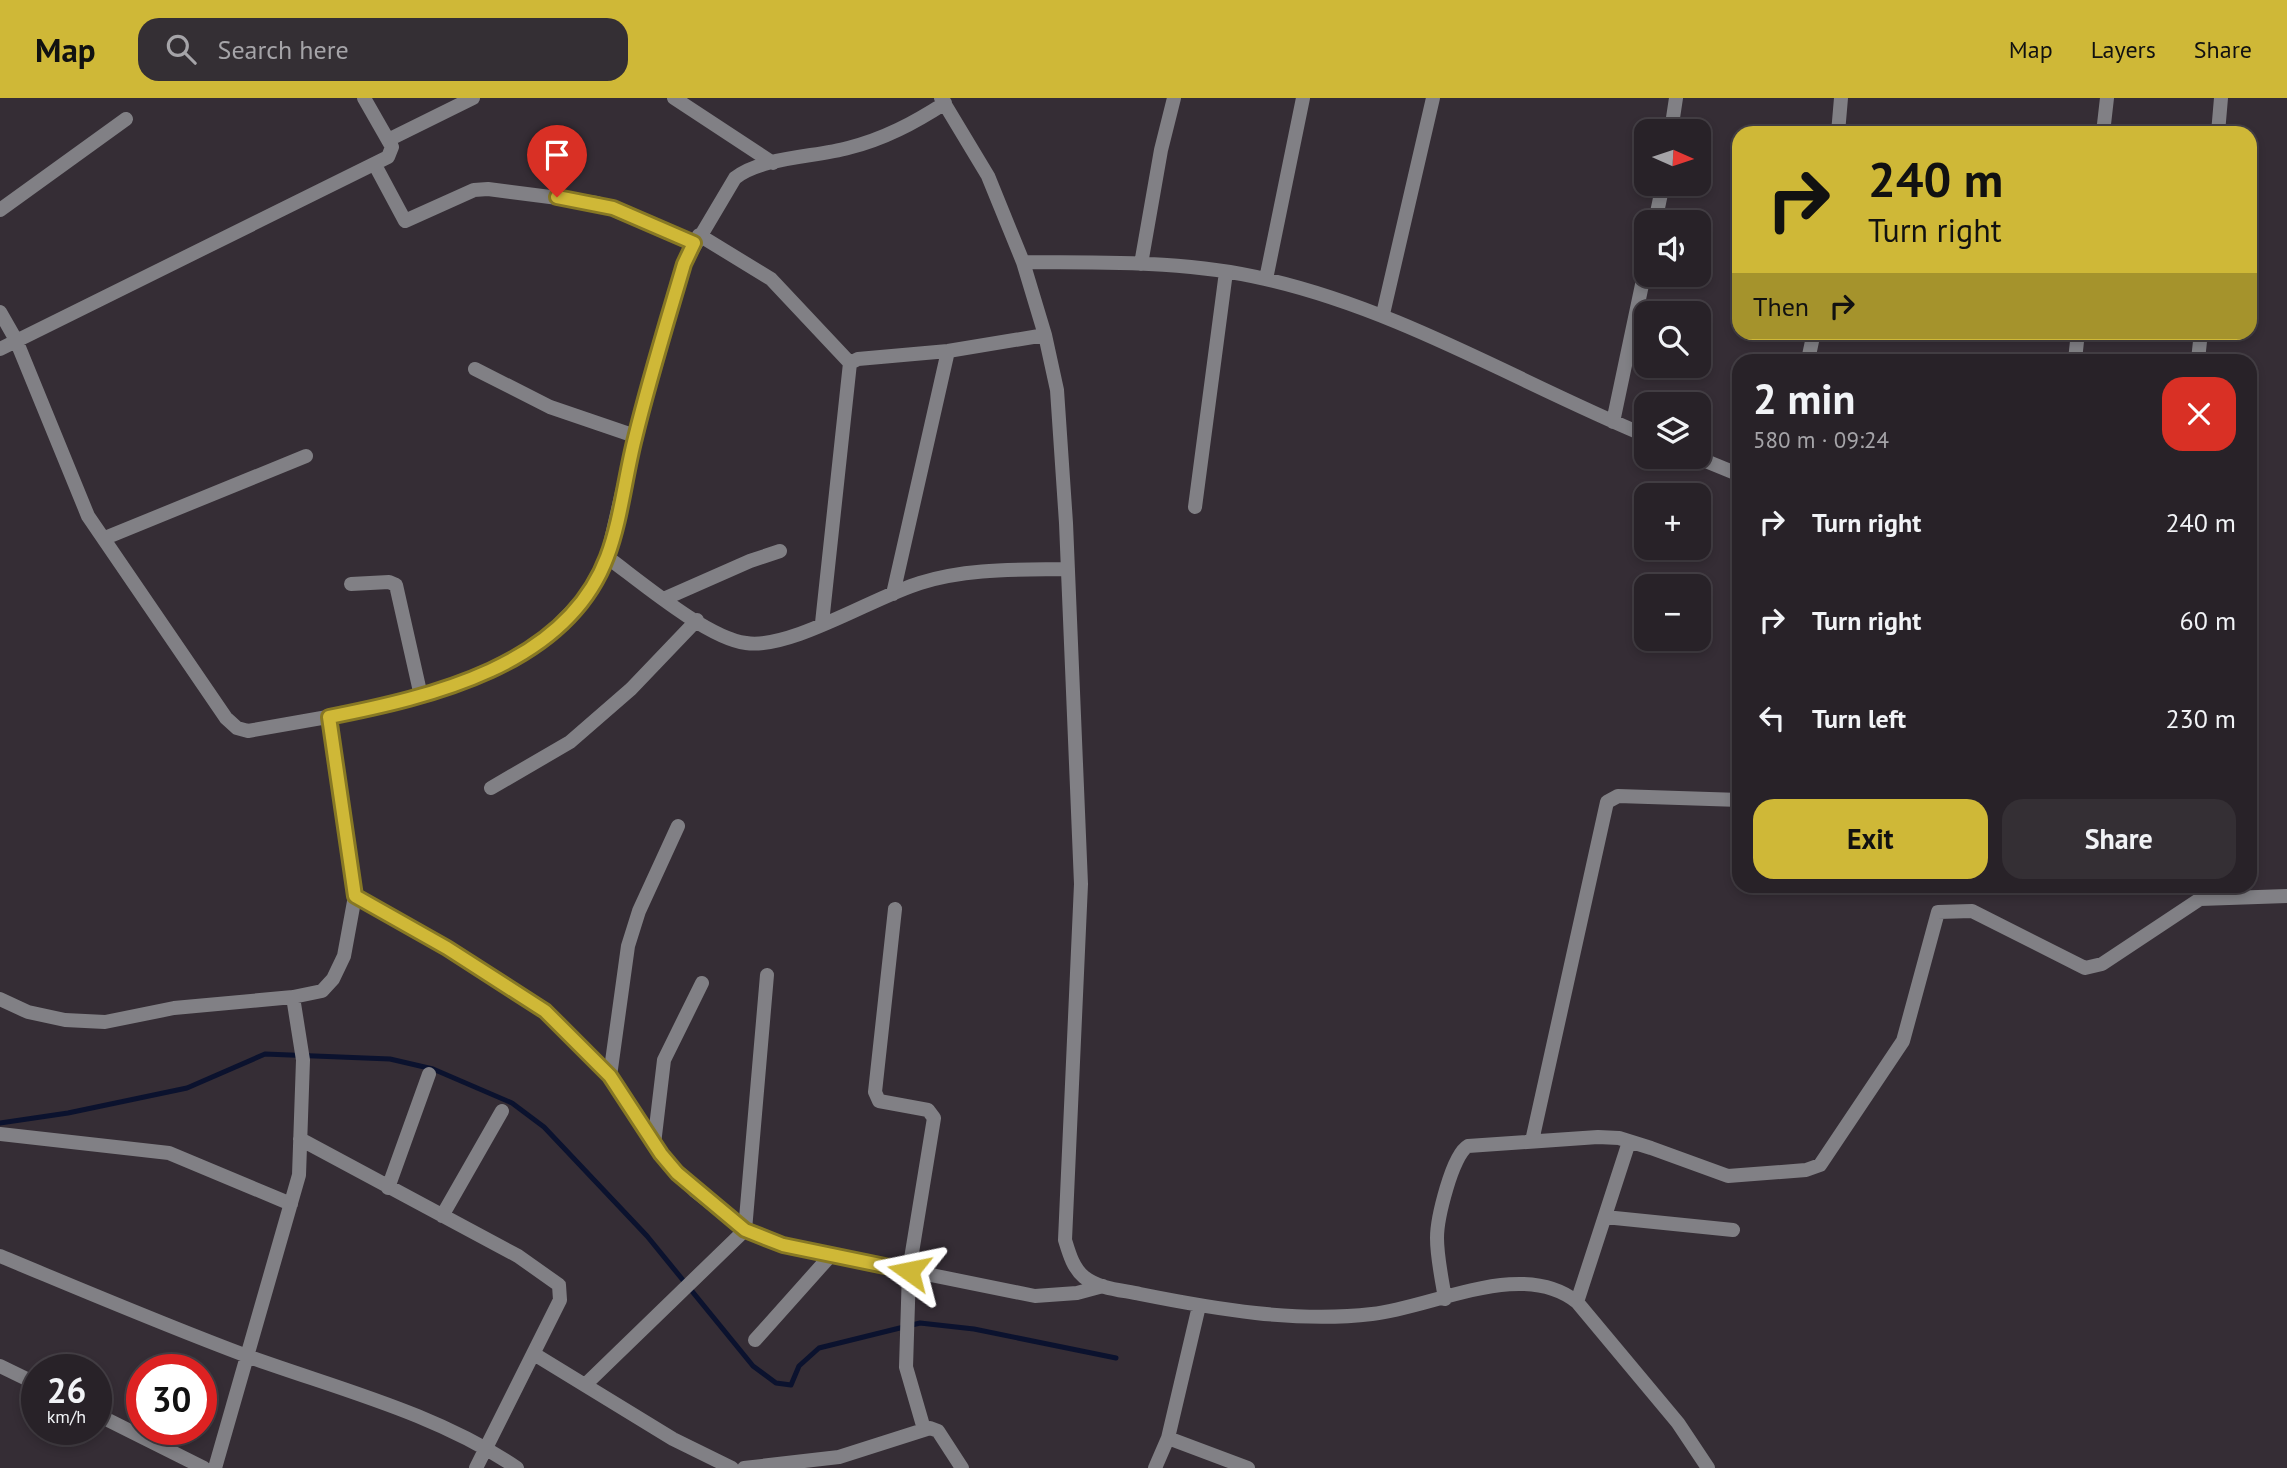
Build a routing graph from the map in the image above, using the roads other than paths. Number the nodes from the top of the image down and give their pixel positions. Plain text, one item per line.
1 (364, 98) edge
2 (473, 98) edge
3 (674, 98) edge
4 (1174, 98) edge
5 (1303, 98) edge
6 (1433, 98) edge
7 (1676, 98) edge
8 (1841, 98) edge
9 (2108, 98) edge
10 (2221, 98) edge
11 (943, 101) edge
12 (126, 119) dead end
13 (1673, 119) edge
14 (1839, 126) edge
15 (2104, 126) edge
16 (2219, 126) edge
17 (388, 140) junction
18 (773, 163) junction
19 (374, 165) junction
20 (0, 210) edge
21 (696, 239) junction
22 (1023, 262) junction
23 (1141, 264) junction
24 (1226, 272) junction
25 (1266, 279) junction
26 (1642, 287) edge
27 (0, 313) edge
28 (1383, 314) junction
29 (1045, 335) junction
30 (16, 340) junction
31 (0, 349) edge
32 (948, 351) junction
33 (850, 363) junction
34 (475, 369) dead end
35 (1613, 422) junction
36 (1634, 431) edge
37 (635, 436) junction
38 (306, 456) dead end
39 (1711, 463) edge
40 (1732, 472) edge
41 (1195, 507) dead end
42 (105, 538) junction
43 (780, 551) dead end
44 (607, 558) junction
45 (1068, 569) junction
46 (351, 584) dead end
47 (893, 594) junction
48 (666, 598) junction
49 (697, 620) junction
50 (822, 623) junction
51 (421, 696) junction
52 (329, 717) junction
53 (491, 788) dead end
54 (1732, 800) edge
55 (678, 826) dead end
56 (355, 896) junction
57 (2287, 896) edge
58 (895, 909) dead end
59 (767, 975) dead end
60 (702, 983) dead end
61 (293, 997) junction
62 (0, 999) edge
63 (429, 1074) dead end
64 (610, 1076) junction
65 (502, 1111) dead end
66 (0, 1134) edge
67 (300, 1139) junction
68 (1532, 1141) junction
69 (1629, 1142) junction
70 (654, 1144) junction
71 (388, 1188) junction
72 (291, 1205) junction
73 (442, 1216) junction
74 (1605, 1217) junction
75 (745, 1230) junction
76 (1733, 1230) dead end
77 (831, 1255) junction
78 (0, 1256) edge
79 (909, 1271) junction
80 (1102, 1286) junction
81 (1445, 1299) junction
82 (1577, 1302) junction
83 (1199, 1306) junction
84 (755, 1340) dead end
85 (534, 1354) junction
86 (246, 1356) junction
87 (0, 1366) edge
88 (21, 1376) edge
89 (585, 1385) junction
90 (112, 1422) edge
91 (925, 1429) junction
92 (1168, 1438) junction
93 (487, 1448) junction
94 (204, 1468) edge
95 (215, 1468) edge
96 (476, 1468) edge
97 (517, 1468) edge
98 (732, 1468) edge
99 (744, 1468) edge
100 (962, 1468) edge
101 (1155, 1468) edge
102 (1248, 1468) edge
103 (1708, 1468) edge

1 - 17 street
2 - 17 street
3 - 18 street
4 - 23 street
5 - 25 street
6 - 28 street
7 - 13 street
8 - 14 street
9 - 15 street
10 - 16 street
11 - 18 street
11 - 22 street
12 - 20 street
17 - 19 street
18 - 21 street
19 - 21 street
19 - 30 street
21 - 33 street
21 - 37 street
22 - 23 street
22 - 29 street
23 - 24 street
24 - 25 street
24 - 41 street
25 - 28 street
26 - 35 street
27 - 30 street
28 - 35 street
29 - 32 street
29 - 45 street
30 - 31 street
30 - 42 street
32 - 33 street
32 - 47 street
33 - 50 street
34 - 37 street
35 - 36 street
37 - 44 street
38 - 42 street
39 - 40 street
42 - 52 street
43 - 48 street
44 - 48 street
44 - 51 street
45 - 47 street
45 - 80 street
46 - 51 street
47 - 50 street
48 - 49 street
49 - 50 street
49 - 53 street
51 - 52 street
52 - 56 street
54 - 68 street
55 - 64 street
56 - 61 street
56 - 64 street
57 - 69 street
58 - 79 street
59 - 75 street
60 - 70 street
61 - 62 street
61 - 67 street
63 - 71 street
64 - 70 street
65 - 73 street
66 - 72 street
67 - 71 street
67 - 72 street
68 - 69 street
68 - 81 street
69 - 74 street
70 - 75 street
71 - 73 street
72 - 86 street
73 - 85 street
74 - 76 street
74 - 82 street
75 - 77 street
75 - 89 street
77 - 79 street
77 - 84 street
78 - 86 street
79 - 80 street
79 - 91 street
80 - 83 street
81 - 82 street
81 - 83 street
82 - 103 street
83 - 92 street
85 - 89 street
85 - 93 street
86 - 93 street
86 - 95 street
87 - 88 street
89 - 98 street
90 - 94 street
91 - 99 street
91 - 100 street
92 - 101 street
92 - 102 street
93 - 96 street
93 - 97 street

